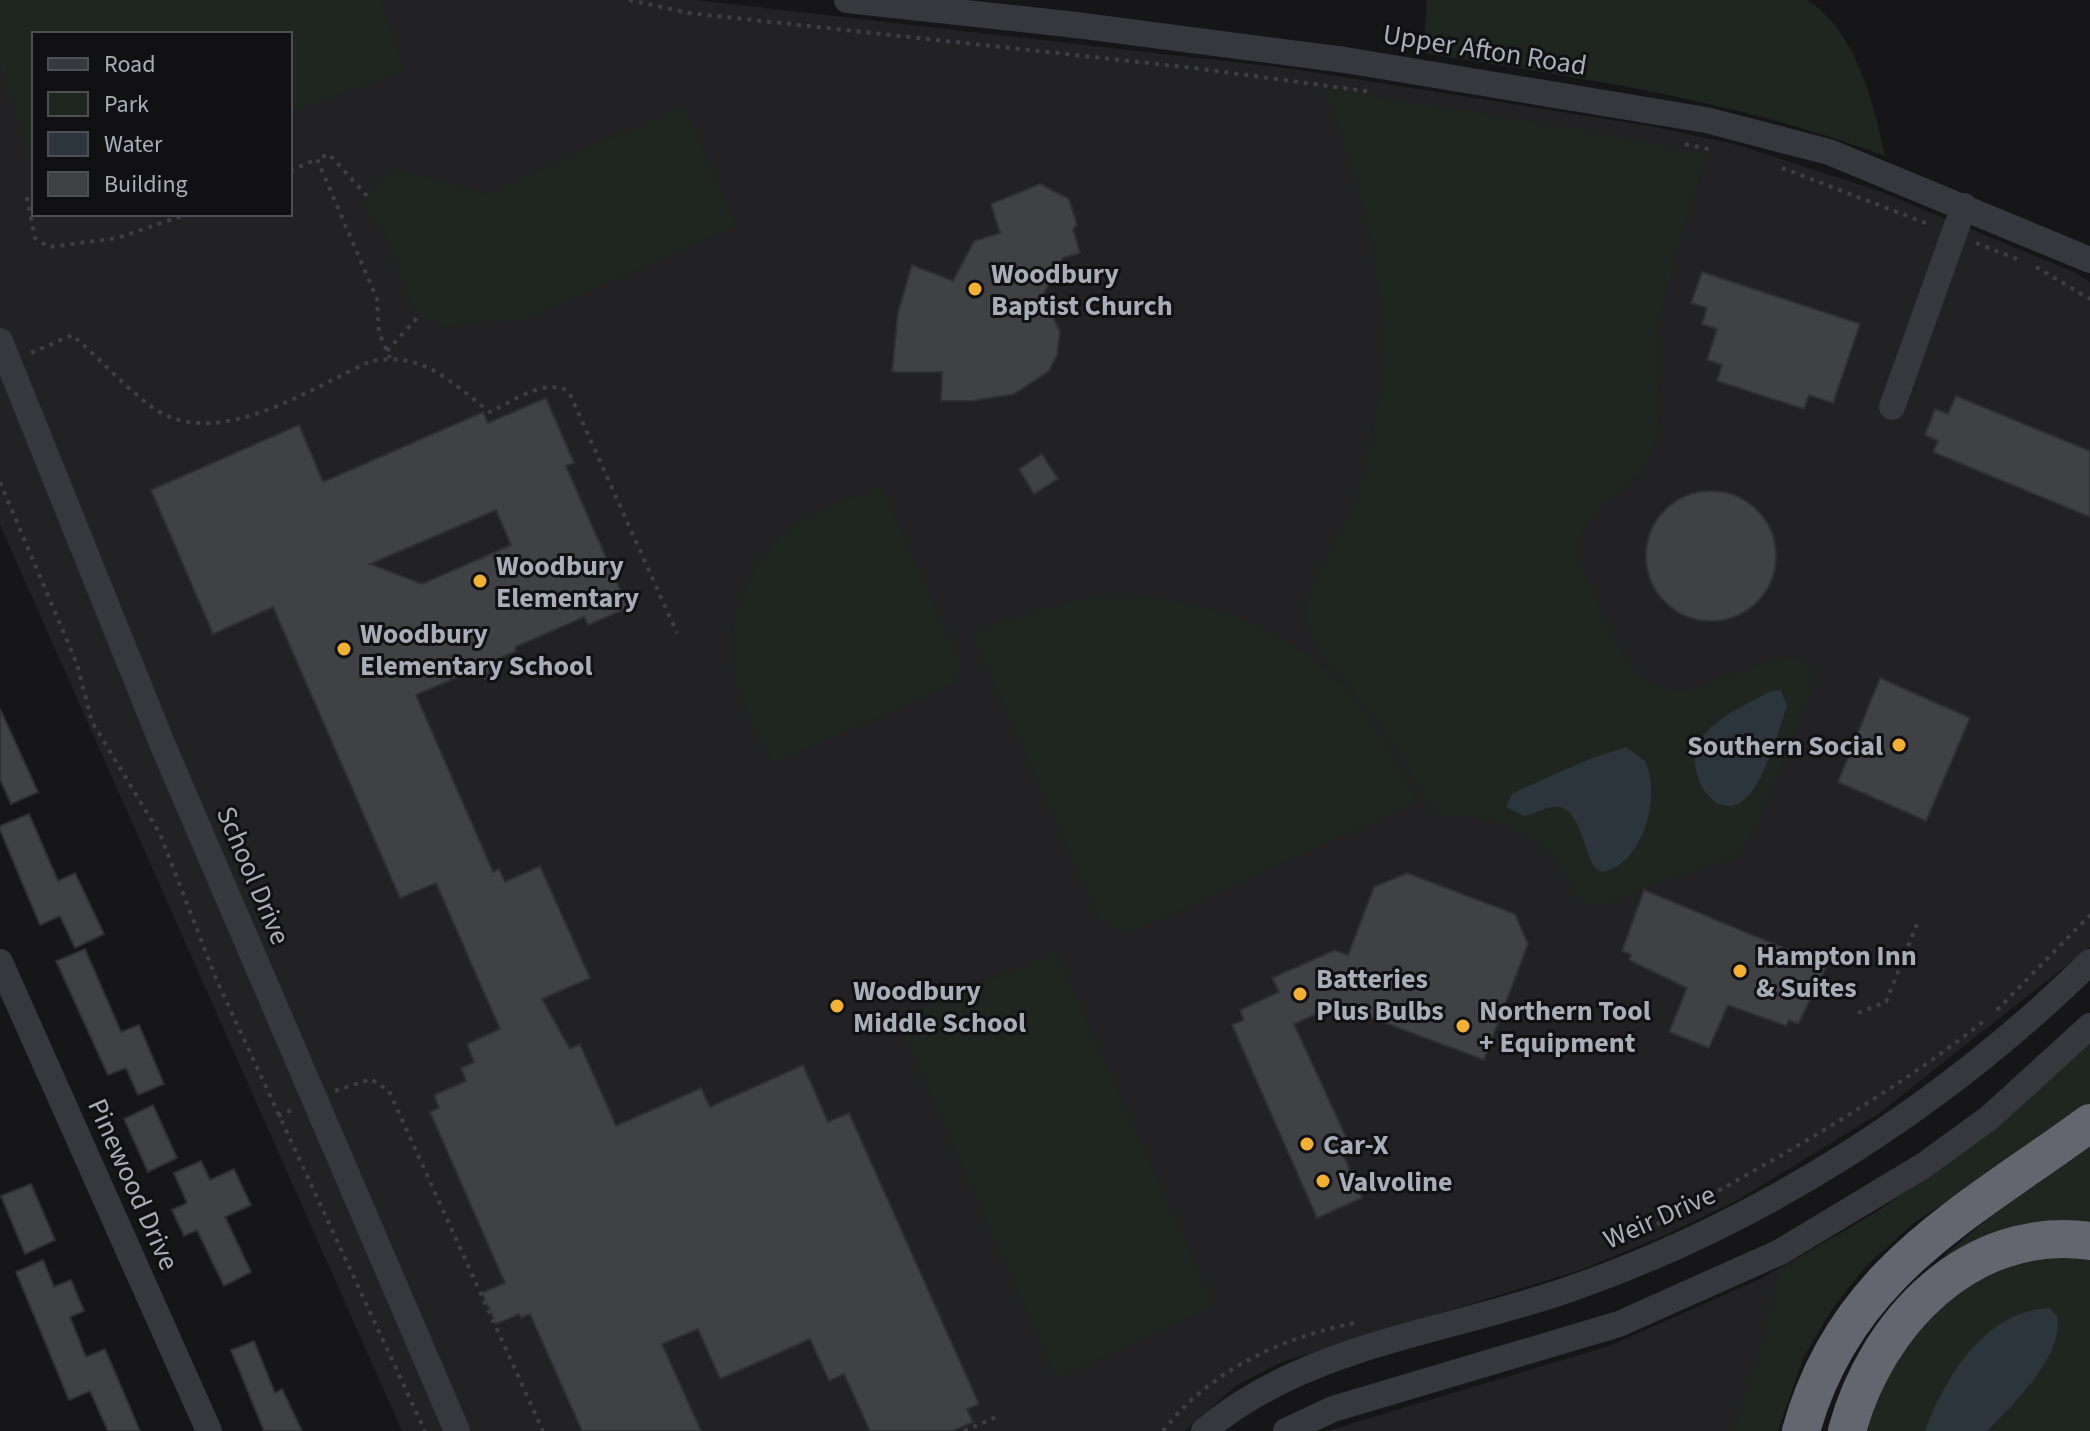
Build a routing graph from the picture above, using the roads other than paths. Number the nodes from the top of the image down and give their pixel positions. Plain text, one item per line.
1 (847, 0) edge
2 (1078, 12) edge
3 (1964, 206) junction
4 (2090, 260) edge
5 (4, 352) edge
6 (1892, 407) dead end
7 (0, 962) edge
8 (2090, 962) edge
9 (2090, 1026) edge
10 (2090, 1123) edge
11 (2090, 1241) edge
12 (209, 1431) edge
13 (457, 1431) edge
14 (1204, 1431) edge
15 (1286, 1431) edge
16 (1801, 1431) edge
17 (1847, 1431) edge

1 - 2 street, Upper Afton Road
2 - 3 street, Upper Afton Road
3 - 4 street, Upper Afton Road
3 - 6 street
5 - 13 street, School Drive
7 - 12 street, Pinewood Drive
8 - 14 street, Weir Drive
9 - 15 street
10 - 16 highway
11 - 17 highway

